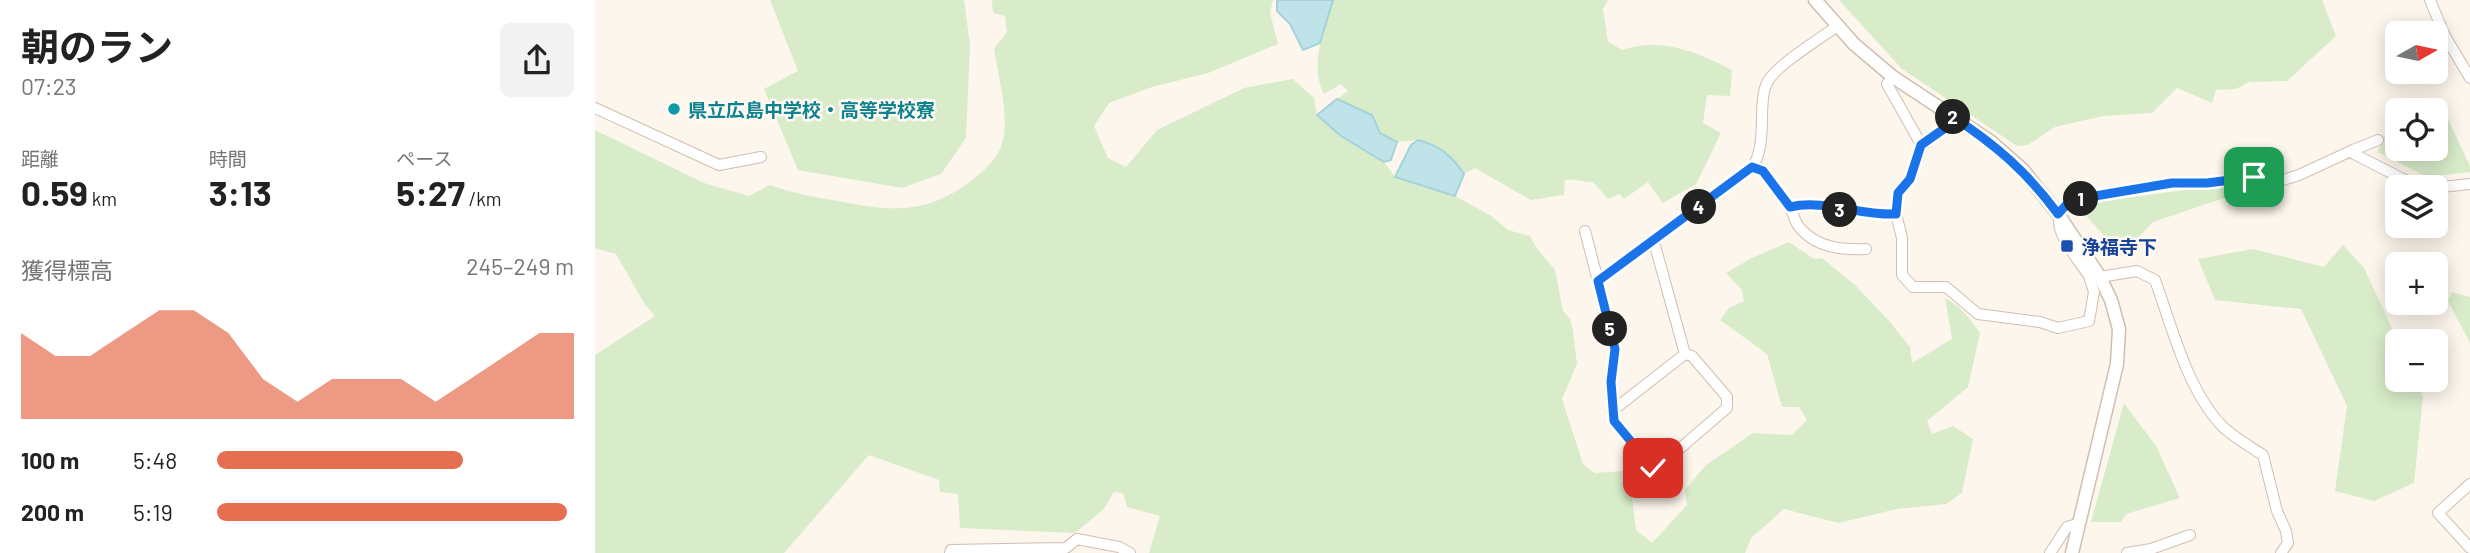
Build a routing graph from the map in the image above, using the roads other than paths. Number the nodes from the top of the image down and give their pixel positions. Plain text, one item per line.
1 (1815, 0) edge
2 (2430, 0) edge
3 (1837, 26) junction
4 (1893, 77) junction
5 (2470, 78) edge
6 (595, 108) edge
7 (1953, 117) junction
8 (2378, 140) dead end
9 (1921, 145) junction
10 (2353, 150) junction
11 (761, 157) dead end
12 (1752, 167) junction
13 (2470, 184) edge
14 (1790, 207) junction
15 (1896, 214) junction
16 (2058, 214) junction
17 (1585, 232) dead end
18 (1654, 242) junction
19 (1866, 249) dead end
20 (2095, 277) junction
21 (1598, 281) junction
22 (1685, 354) junction
23 (1612, 411) junction
24 (2470, 484) edge
25 (2077, 524) junction
26 (2190, 535) dead end
27 (2470, 548) edge
28 (950, 553) edge
29 (1131, 553) edge
30 (2050, 553) edge
31 (2072, 553) edge
32 (2127, 553) edge
33 (2281, 553) edge

1 - 3 street
2 - 5 street
3 - 4 street
3 - 12 street
4 - 7 street
4 - 9 street
6 - 11 street
7 - 9 street
7 - 16 street
8 - 10 street
9 - 15 street
10 - 13 street
10 - 16 street
12 - 14 street
12 - 18 street
14 - 15 street
14 - 19 street
15 - 20 street
16 - 20 street
17 - 21 street
18 - 21 street
18 - 22 street
20 - 25 street
20 - 33 street
21 - 23 street
22 - 23 street
22 - 23 street
24 - 27 street
25 - 30 street
25 - 31 street
26 - 32 street
28 - 29 street

